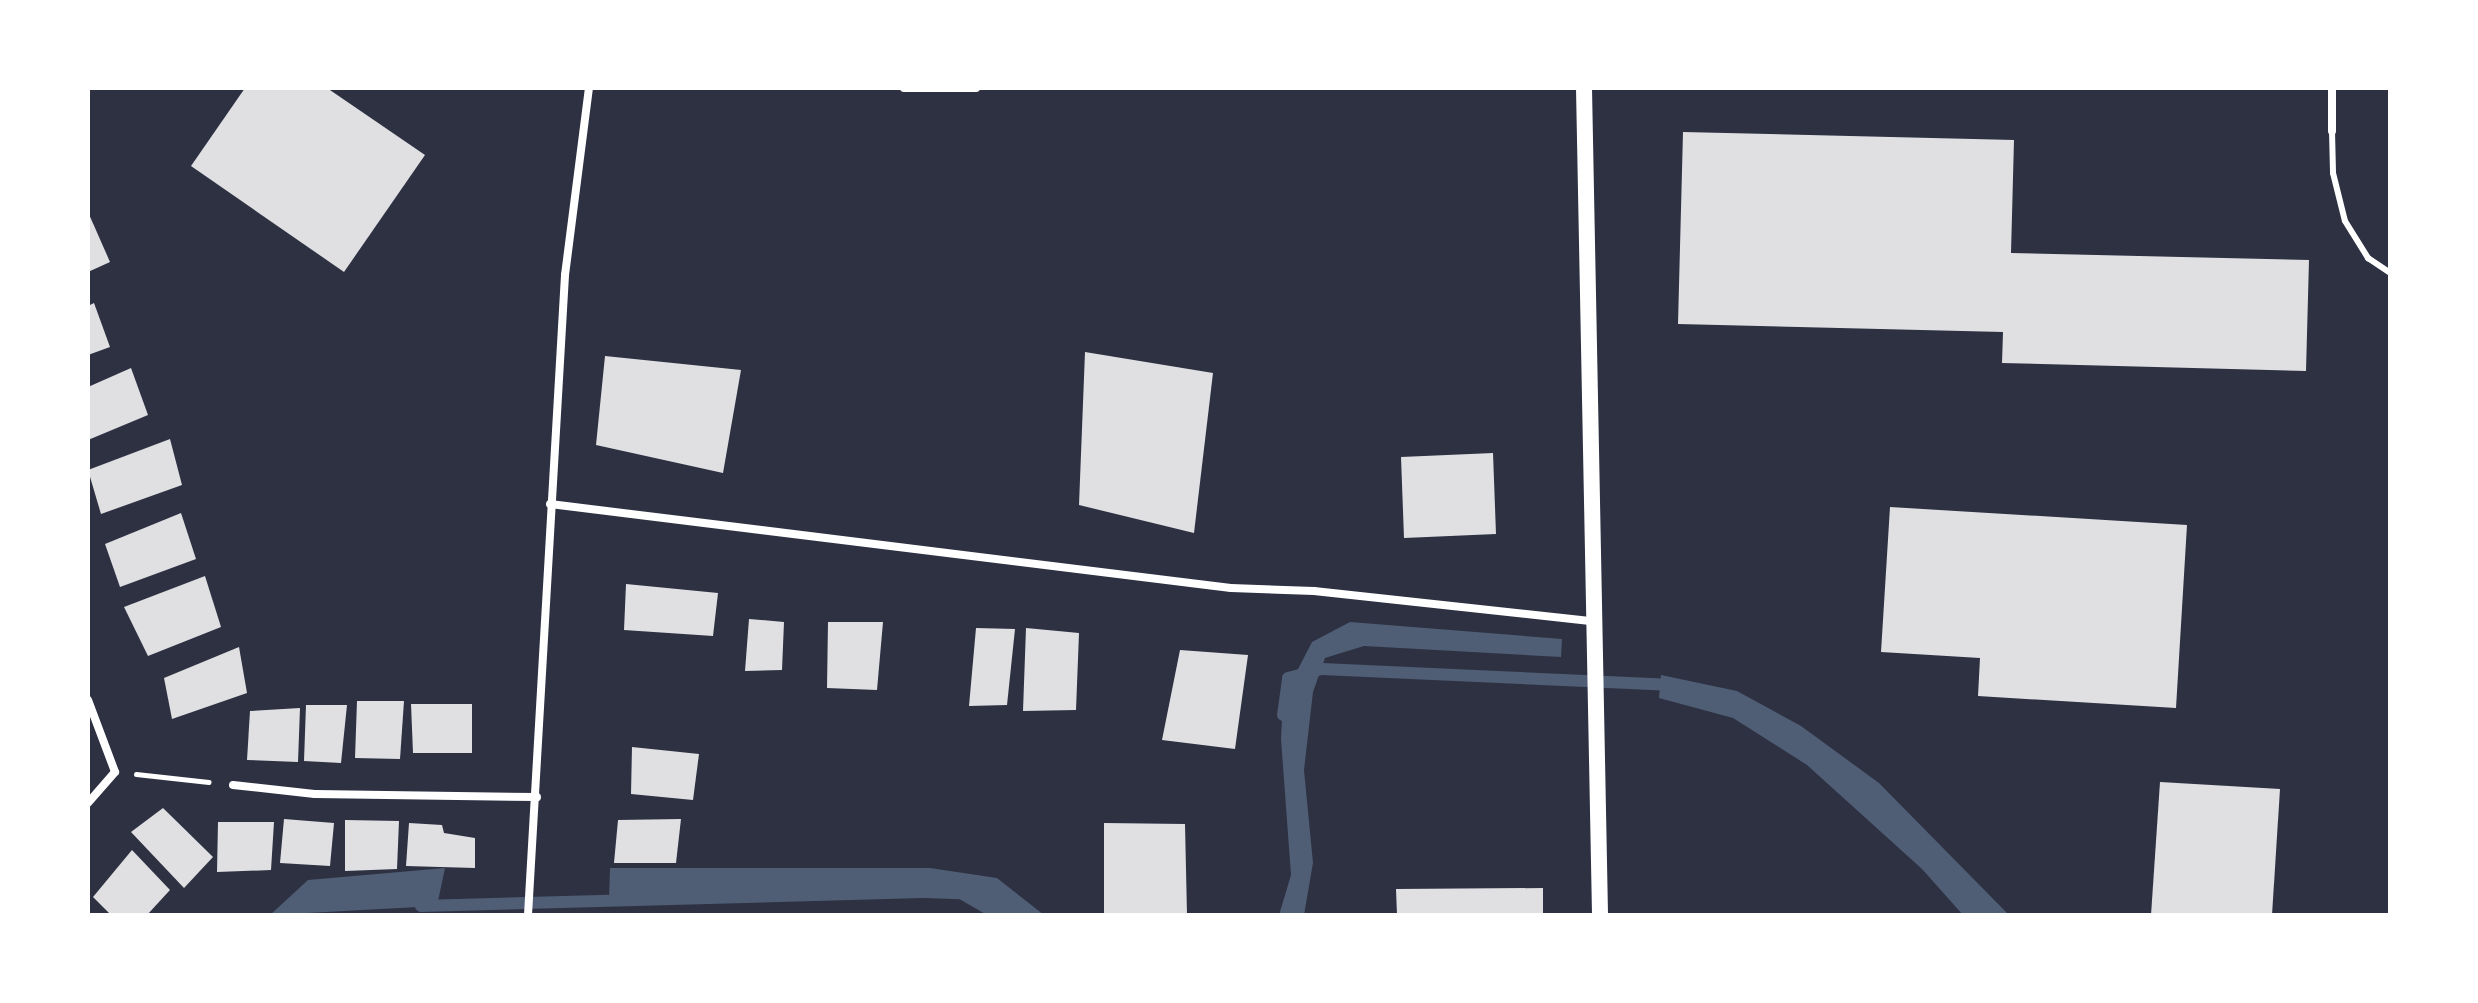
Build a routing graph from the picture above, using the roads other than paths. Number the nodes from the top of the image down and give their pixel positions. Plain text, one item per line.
1 (589, 88) edge
2 (904, 88) edge
3 (976, 88) edge
4 (1584, 88) edge
5 (2332, 88) edge
6 (2332, 131) joint
7 (2390, 273) edge
8 (550, 504) junction
9 (1592, 621) junction
10 (88, 700) edge
11 (233, 785) road end
12 (537, 797) junction
13 (88, 803) edge
14 (528, 915) edge
15 (1600, 915) edge

1 - 8 street
2 - 3 street
4 - 9 main road
5 - 6 street
6 - 7 lane
8 - 9 street
8 - 12 street
9 - 15 main road
10 - 13 street
11 - 12 street
12 - 14 street

